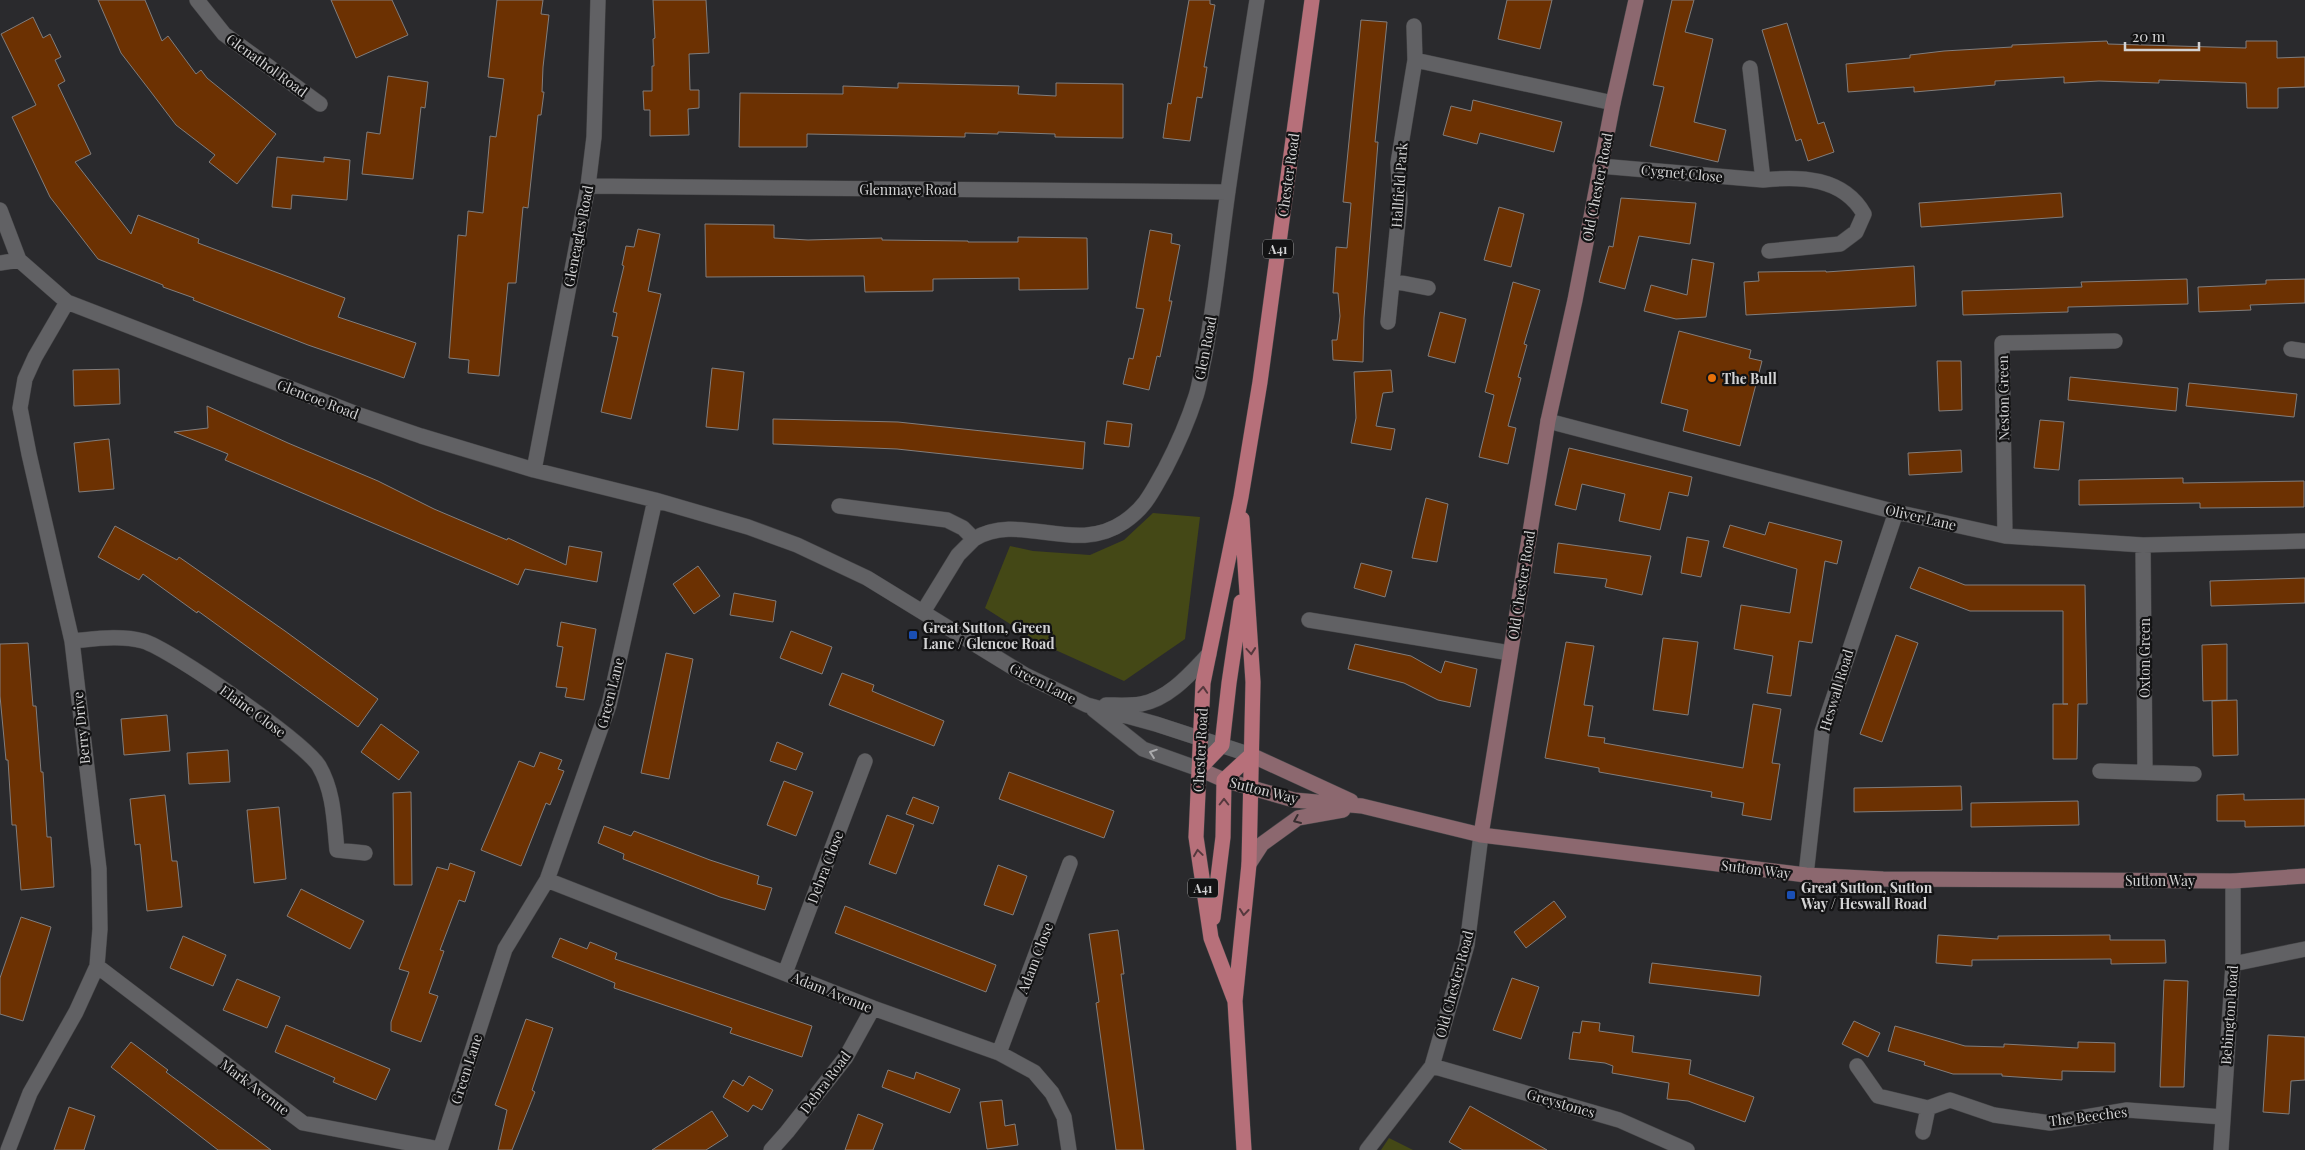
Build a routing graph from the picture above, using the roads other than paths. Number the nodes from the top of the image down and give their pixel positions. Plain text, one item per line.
1 (197, 0) edge
2 (598, 0) edge
3 (1257, 0) edge
4 (1312, 0) edge
5 (1636, 0) edge
6 (1414, 26) dead end
7 (1415, 60) junction
8 (1750, 68) dead end
9 (1613, 103) junction
10 (320, 104) dead end
11 (1600, 166) junction
12 (1763, 180) junction
13 (588, 186) junction
14 (1228, 192) junction
15 (0, 210) edge
16 (1769, 251) dead end
17 (19, 260) junction
18 (0, 263) edge
19 (1392, 281) junction
20 (1428, 288) dead end
21 (67, 302) junction
22 (1388, 322) dead end
23 (2115, 341) dead end
24 (1548, 421) junction
25 (534, 470) junction
26 (1241, 498) junction
27 (655, 500) junction
28 (839, 506) dead end
29 (1896, 512) junction
30 (2005, 536) junction
31 (974, 538) junction
32 (2305, 541) edge
33 (2143, 545) junction
34 (1245, 571) junction
35 (923, 612) junction
36 (1309, 620) dead end
37 (72, 641) junction
38 (1510, 652) junction
39 (1209, 654) junction
40 (1086, 705) junction
41 (1200, 738) junction
42 (1222, 745) junction
43 (1251, 755) junction
44 (865, 761) dead end
45 (1198, 769) junction
46 (2100, 771) dead end
47 (2145, 771) junction
48 (2194, 774) dead end
49 (1224, 780) junction
50 (1251, 788) junction
51 (1362, 806) junction
52 (1481, 835) junction
53 (366, 853) dead end
54 (1070, 863) dead end
55 (1249, 864) junction
56 (1806, 875) junction
57 (2305, 876) edge
58 (547, 880) junction
59 (2232, 880) junction
60 (1211, 938) junction
61 (2305, 949) edge
62 (2233, 964) junction
63 (97, 966) junction
64 (785, 973) junction
65 (1235, 1001) junction
66 (873, 1008) junction
67 (999, 1053) junction
68 (1432, 1066) junction
69 (1857, 1066) dead end
70 (1928, 1108) junction
71 (2223, 1117) junction
72 (1923, 1132) dead end
73 (8, 1150) edge
74 (440, 1150) edge
75 (771, 1150) edge
76 (1069, 1150) edge
77 (1244, 1150) edge
78 (1367, 1150) edge
79 (1687, 1150) edge
80 (2222, 1150) edge

1 - 10 street, Glenathol Road
2 - 13 street, Gleneagles Road
3 - 14 street, Glen Road
4 - 26 main road, Chester Road / A41
5 - 9 main road, Old Chester Road
6 - 7 street, Hallfield Park
7 - 9 street
7 - 19 street, Hallfield Park
8 - 12 street
9 - 11 main road, Old Chester Road
11 - 12 street, Cygnet Close
11 - 24 main road, Old Chester Road
12 - 16 street, Cygnet Close
13 - 14 street, Glenmaye Road
13 - 25 street, Gleneagles Road
14 - 31 street, Glen Road
15 - 17 street
17 - 18 street
17 - 21 street, Glencoe Road
19 - 20 street
19 - 22 street, Hallfield Park
21 - 25 street, Glencoe Road
21 - 37 street, Berry Drive
23 - 30 street, Neston Green
24 - 29 street, Oliver Lane
24 - 38 main road, Old Chester Road
25 - 27 street, Glencoe Road
26 - 34 main road, Chester Road / A41
26 - 39 main road, Chester Road / A41
27 - 35 street, Green Lane
27 - 58 street, Green Lane
28 - 31 street
29 - 30 street, Oliver Lane
29 - 56 street, Heswall Road
30 - 33 street, Oliver Lane
31 - 35 street
32 - 33 street, Oliver Lane
33 - 47 street, Oxton Green
34 - 42 main road, A41
34 -> 43 main road, Chester Road / A41
35 - 40 street, Green Lane
36 - 38 street
37 - 53 street, Elaine Close
37 - 63 street, Berry Drive
38 - 52 main road, Old Chester Road
39 - 40 street, Green Lane
41 -> 39 main road, Chester Road / A41
40 - 41 street, Green Lane
45 -> 40 street, Green Lane
41 - 42 street, Green Lane
41 - 45 main road, Chester Road / A41
42 - 43 street, Green Lane
42 - 45 main road
43 - 49 main road
43 - 50 main road, Chester Road / A41
43 - 51 main road, Sutton Way
44 - 64 street, Debra Close
45 - 49 main road, Sutton Way
60 -> 45 main road, Chester Road / A41
46 - 47 street
47 - 48 street
49 - 50 main road, Sutton Way
60 -> 49 main road, A41
50 - 51 main road, Sutton Way
50 - 55 main road, Chester Road / A41
51 - 52 main road, Sutton Way
51 -> 55 main road, Sutton Way
52 - 56 main road, Sutton Way
52 - 68 street, Old Chester Road
54 - 67 street, Adam Close
55 -> 65 main road, Chester Road / A41
56 - 59 main road, Sutton Way
57 - 59 main road, Sutton Way
58 - 64 street, Adam Avenue
58 - 74 street, Green Lane
59 - 62 street, Bebington Road
60 - 65 main road, Chester Road / A41
61 - 62 street
62 - 71 street, Bebington Road
63 - 73 street, Berry Drive
63 - 74 street, Mark Avenue
64 - 66 street, Adam Avenue
65 - 77 main road, Chester Road / A41
66 - 67 street, Adam Avenue
66 - 75 street, Debra Road
67 - 76 street, Adam Avenue
68 - 78 street, Old Chester Road
68 - 79 street, Greystones
69 - 70 street
70 - 71 street, The Beeches
70 - 72 street
71 - 80 street, Bebington Road

